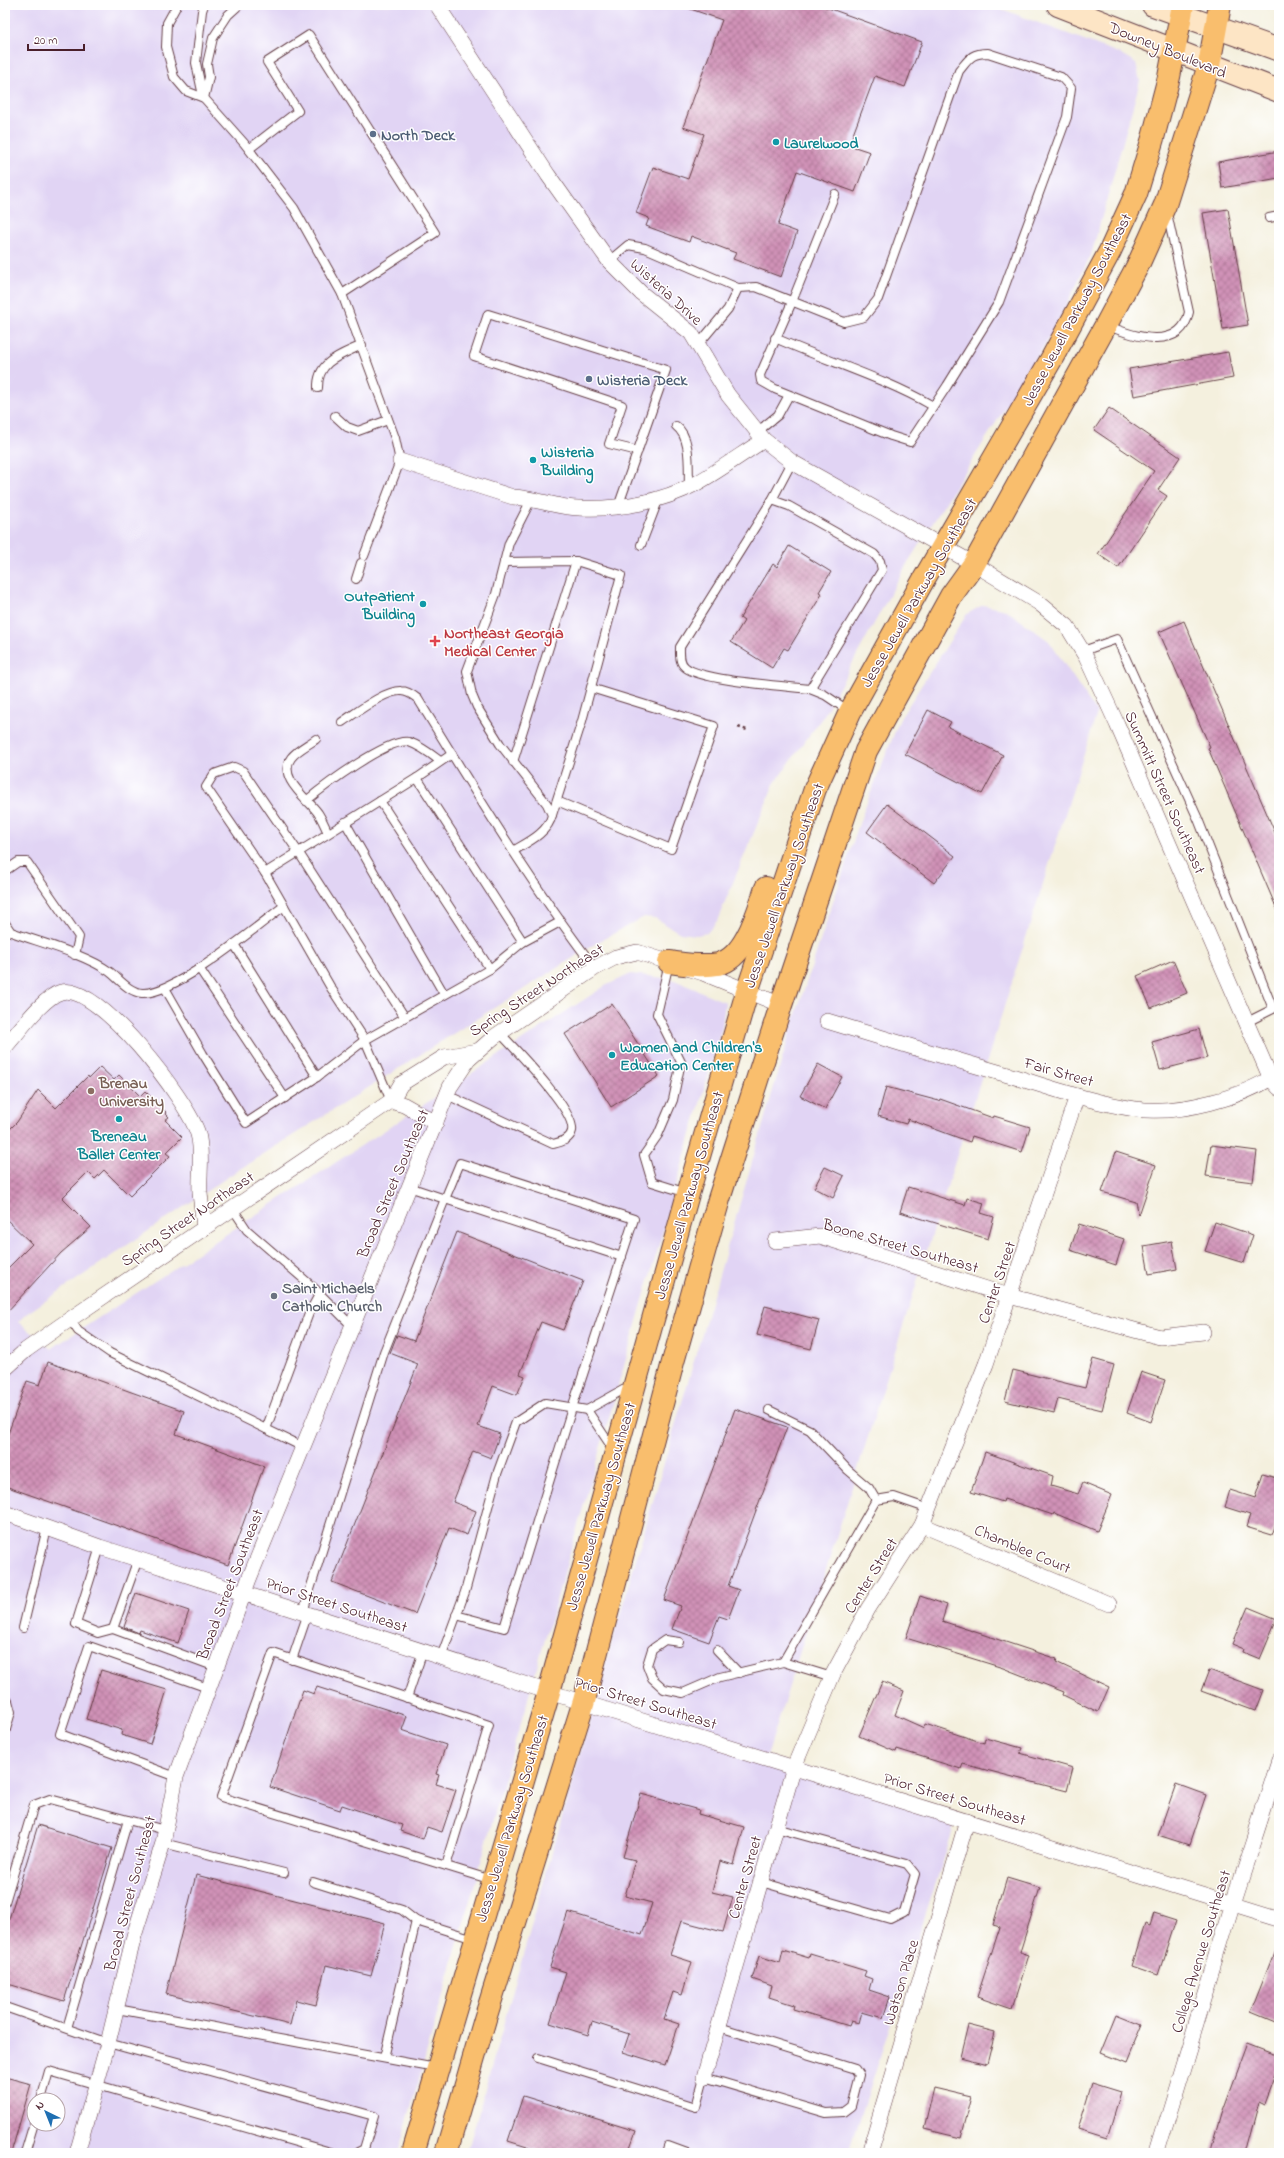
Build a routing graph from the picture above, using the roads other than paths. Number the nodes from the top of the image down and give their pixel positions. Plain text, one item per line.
1 (177, 5) edge
2 (204, 5) edge
3 (238, 5) edge
4 (437, 5) edge
5 (1058, 5) edge
6 (1153, 5) edge
7 (1220, 5) edge
8 (1182, 10) edge
9 (1217, 28) junction
10 (1279, 50) edge
11 (1174, 51) junction
12 (1209, 65) junction
13 (1279, 91) edge
14 (204, 98) junction
15 (249, 149) junction
16 (835, 194) dead end
17 (1165, 204) junction
18 (1279, 216) edge
19 (1269, 218) dead end
20 (609, 261) junction
21 (738, 288) junction
22 (342, 294) junction
23 (792, 302) junction
24 (1106, 325) junction
25 (775, 338) junction
26 (362, 345) junction
27 (697, 346) junction
28 (318, 388) dead end
29 (789, 395) junction
30 (933, 406) junction
31 (335, 416) dead end
32 (388, 420) junction
33 (676, 426) dead end
34 (760, 436) junction
35 (638, 451) junction
36 (400, 461) junction
37 (792, 462) junction
38 (689, 486) junction
39 (532, 498) junction
40 (659, 498) junction
41 (772, 500) junction
42 (618, 507) junction
43 (641, 545) dead end
44 (944, 547) junction
45 (576, 561) junction
46 (504, 562) junction
47 (974, 564) junction
48 (356, 579) dead end
49 (1083, 651) junction
50 (591, 688) junction
51 (810, 689) junction
52 (850, 712) junction
53 (342, 722) dead end
54 (316, 739) dead end
55 (452, 754) junction
56 (440, 761) junction
57 (513, 762) junction
58 (417, 778) junction
59 (815, 789) junction
60 (306, 800) junction
61 (380, 800) junction
62 (557, 801) junction
63 (552, 815) junction
64 (345, 822) junction
65 (328, 833) junction
66 (513, 851) junction
67 (299, 853) junction
68 (5, 871) edge
69 (265, 873) junction
70 (284, 906) junction
71 (560, 922) junction
72 (5, 923) edge
73 (523, 942) junction
74 (234, 944) junction
75 (76, 955) junction
76 (669, 962) junction
77 (200, 968) junction
78 (595, 968) junction
79 (490, 969) junction
80 (165, 988) junction
81 (747, 992) junction
82 (444, 994) junction
83 (781, 1005) junction
84 (404, 1016) junction
85 (827, 1021) dead end
86 (1247, 1022) junction
87 (500, 1033) junction
88 (365, 1040) junction
89 (5, 1047) edge
90 (477, 1051) junction
91 (317, 1077) junction
92 (1276, 1080) edge
93 (447, 1095) junction
94 (1078, 1096) junction
95 (285, 1098) junction
96 (391, 1101) junction
97 (436, 1123) junction
98 (410, 1187) junction
99 (688, 1194) junction
100 (445, 1199) junction
101 (233, 1209) junction
102 (204, 1228) junction
103 (775, 1241) dead end
104 (622, 1257) junction
105 (320, 1293) junction
106 (1009, 1296) junction
107 (70, 1319) junction
108 (352, 1326) junction
109 (1203, 1332) dead end
110 (5, 1369) edge
111 (634, 1384) junction
112 (572, 1408) junction
113 (587, 1410) junction
114 (769, 1410) dead end
115 (266, 1429) junction
116 (303, 1447) junction
117 (615, 1452) junction
118 (876, 1500) junction
119 (929, 1509) junction
120 (5, 1513) edge
121 (922, 1525) junction
122 (48, 1528) junction
123 (100, 1547) junction
124 (138, 1560) junction
125 (244, 1593) junction
126 (1109, 1604) dead end
127 (305, 1613) junction
128 (456, 1615) junction
129 (23, 1628) dead end
130 (113, 1629) junction
131 (679, 1642) dead end
132 (717, 1650) dead end
133 (423, 1651) junction
134 (441, 1657) junction
135 (292, 1660) junction
136 (783, 1662) junction
137 (216, 1667) junction
138 (740, 1673) junction
139 (832, 1676) junction
140 (208, 1688) junction
141 (549, 1692) junction
142 (407, 1698) junction
143 (5, 1700) edge
144 (584, 1701) junction
145 (5, 1732) edge
146 (1279, 1761) edge
147 (794, 1767) junction
148 (176, 1777) junction
149 (128, 1820) junction
150 (967, 1821) junction
151 (776, 1828) junction
152 (164, 1837) junction
153 (446, 1866) junction
154 (284, 1873) dead end
155 (493, 1880) junction
156 (313, 1882) dead end
157 (761, 1882) junction
158 (5, 1902) edge
159 (1233, 1903) junction
160 (1279, 1918) edge
161 (416, 1921) junction
162 (475, 1940) junction
163 (5, 2007) edge
164 (117, 2009) junction
165 (719, 2026) junction
166 (67, 2028) junction
167 (108, 2043) junction
168 (384, 2058) junction
169 (538, 2058) dead end
170 (438, 2068) junction
171 (704, 2077) junction
172 (97, 2084) junction
173 (43, 2092) edge
174 (31, 2132) edge
175 (25, 2153) edge
176 (77, 2153) edge
177 (334, 2153) edge
178 (356, 2153) edge
179 (413, 2153) edge
180 (446, 2153) edge
181 (666, 2153) edge
182 (687, 2153) edge
183 (868, 2153) edge
184 (1157, 2153) edge

1 - 14 lane
2 - 14 lane
3 - 14 lane
4 - 20 street, Wisteria Drive
5 - 11 main road, Downey Boulevard
6 - 8 main road
7 - 9 main road, Jesse Jewell Parkway Southeast
8 - 9 main road
8 - 11 main road, Jesse Jewell Parkway Southeast
9 - 10 main road
9 - 12 main road, Jesse Jewell Parkway Southeast
11 - 12 main road, Downey Boulevard
11 - 44 main road, Jesse Jewell Parkway Southeast
12 - 13 main road, Downey Boulevard
12 - 17 main road, Jesse Jewell Parkway Southeast
14 - 15 lane
15 - 22 lane
15 - 22 lane
16 - 23 lane
17 - 24 main road, Jesse Jewell Parkway Southeast
17 - 24 lane
18 - 19 lane
20 - 21 lane
20 - 27 street, Wisteria Drive
21 - 23 lane
21 - 27 lane
22 - 26 lane
23 - 25 lane
23 - 30 lane
24 - 47 main road, Jesse Jewell Parkway Southeast
25 - 29 lane
25 - 30 lane
26 - 28 lane
26 - 32 lane
27 - 34 street, Wisteria Drive
29 - 30 lane
29 - 34 lane
31 - 32 lane
32 - 36 lane
33 - 38 lane
34 - 37 street, Wisteria Drive
34 - 38 street
35 - 35 lane
35 - 42 lane
36 - 39 street
36 - 48 lane
37 - 41 lane
37 - 44 street, Wisteria Drive
38 - 40 street
39 - 42 street
39 - 46 lane
40 - 42 street
40 - 43 lane
41 - 51 lane
41 - 51 lane
44 - 47 street, Wisteria Drive
44 - 52 main road, Jesse Jewell Parkway Southeast
45 - 46 lane
45 - 50 lane
45 - 57 lane
46 - 57 lane
47 - 49 street, Summitt Street Southeast
47 - 83 main road, Jesse Jewell Parkway Southeast
49 - 86 street, Summitt Street Southeast
49 - 86 lane
50 - 62 lane
50 - 62 lane
51 - 52 lane
52 - 59 main road, Jesse Jewell Parkway Southeast
53 - 55 lane
54 - 60 lane
55 - 56 lane
55 - 66 lane
56 - 58 lane
56 - 60 lane
57 - 63 lane
58 - 61 lane
58 - 73 lane
59 - 76 main road
59 - 81 main road, Jesse Jewell Parkway Southeast
60 - 65 lane
61 - 64 lane
61 - 79 lane
62 - 63 lane
63 - 66 lane
64 - 65 lane
64 - 82 lane
65 - 67 lane
66 - 71 lane
67 - 69 lane
67 - 69 lane
67 - 84 lane
68 - 75 lane
69 - 70 lane
70 - 74 lane
70 - 88 lane
71 - 73 lane
71 - 78 lane
72 - 75 lane
73 - 79 lane
74 - 77 lane
74 - 91 lane
75 - 80 lane
76 - 78 street, Spring Street Northeast
76 - 81 street, Spring Street Northeast
76 - 99 lane
77 - 80 lane
77 - 95 lane
78 - 87 street, Spring Street Northeast
79 - 82 lane
80 - 95 lane
81 - 83 street, Spring Street Northeast
81 - 99 main road, Jesse Jewell Parkway Southeast
82 - 84 lane
83 - 144 main road, Jesse Jewell Parkway Southeast
84 - 88 lane
85 - 94 street, Fair Street
86 - 92 street, Summitt Street Southeast
87 - 90 street, Spring Street Northeast
87 - 93 lane
88 - 91 lane
88 - 96 lane
89 - 102 street
90 - 93 street, Broad Street Southeast
90 - 96 street, Spring Street Northeast
91 - 95 lane
92 - 94 street, Fair Street
93 - 97 street, Broad Street Southeast
94 - 106 street, Center Street
96 - 97 street
96 - 101 street, Spring Street Northeast
97 - 98 street, Broad Street Southeast
98 - 100 lane
98 - 108 street, Broad Street Southeast
99 - 111 main road, Jesse Jewell Parkway Southeast
100 - 104 lane
100 - 104 lane
100 - 127 lane
101 - 102 street, Spring Street Northeast
101 - 105 lane
102 - 107 street, Spring Street Northeast
103 - 106 street, Boone Street Southeast
104 - 112 lane
105 - 108 lane
105 - 115 lane
106 - 109 street, Boone Street Southeast
106 - 119 street, Center Street
107 - 110 street, Spring Street Northeast
107 - 115 lane
108 - 116 street, Broad Street Southeast
111 - 113 lane
111 - 117 main road, Jesse Jewell Parkway Southeast
112 - 113 lane
112 - 128 lane
112 - 128 lane
113 - 117 lane
114 - 118 lane
115 - 116 lane
116 - 125 street, Broad Street Southeast
117 - 141 main road, Jesse Jewell Parkway Southeast
118 - 119 lane
118 - 136 lane
119 - 121 street, Center Street
120 - 122 street, Prior Street Southeast
121 - 126 street, Chamblee Court
121 - 139 street, Center Street
122 - 123 street, Prior Street Southeast
122 - 129 lane
123 - 124 street, Prior Street Southeast
123 - 130 lane
124 - 125 street, Prior Street Southeast
124 - 130 lane
125 - 127 street, Prior Street Southeast
125 - 137 street, Broad Street Southeast
127 - 133 street, Prior Street Southeast
127 - 135 lane
128 - 134 lane
130 - 137 lane
131 - 138 lane
132 - 138 lane
133 - 134 street, Prior Street Southeast
133 - 142 lane
134 - 141 street, Prior Street Southeast
135 - 142 lane
135 - 153 lane
136 - 138 lane
136 - 139 lane
137 - 140 street, Broad Street Southeast
139 - 147 street, Center Street
140 - 148 street, Broad Street Southeast
140 - 148 lane
141 - 144 street, Prior Street Southeast
141 - 155 main road, Jesse Jewell Parkway Southeast
142 - 153 lane
143 - 145 lane
144 - 147 street, Prior Street Southeast
144 - 180 main road, Jesse Jewell Parkway Southeast
146 - 159 street, College Avenue Southeast
147 - 150 street, Prior Street Southeast
147 - 151 street, Center Street
148 - 152 street, Broad Street Southeast
149 - 152 lane
149 - 158 lane
149 - 166 lane
150 - 159 street, Prior Street Southeast
150 - 183 street, Watson Place
151 - 157 street, Center Street
151 - 157 lane
152 - 154 lane
152 - 164 street, Broad Street Southeast
153 - 155 lane
155 - 162 main road, Jesse Jewell Parkway Southeast
156 - 161 lane
157 - 165 street, Center Street
159 - 160 street, Prior Street Southeast
159 - 184 street, College Avenue Southeast
161 - 162 lane
161 - 168 lane
162 - 170 main road, Jesse Jewell Parkway Southeast
163 - 166 lane
164 - 167 street, Broad Street Southeast
164 - 168 lane
165 - 171 street, Center Street
165 - 171 lane
166 - 167 lane
167 - 172 street, Broad Street Southeast
167 - 178 lane
168 - 170 lane
169 - 171 lane
170 - 179 main road, Jesse Jewell Parkway Southeast
172 - 173 lane
172 - 176 street, Broad Street Southeast
172 - 177 lane
174 - 175 lane
181 - 182 lane

